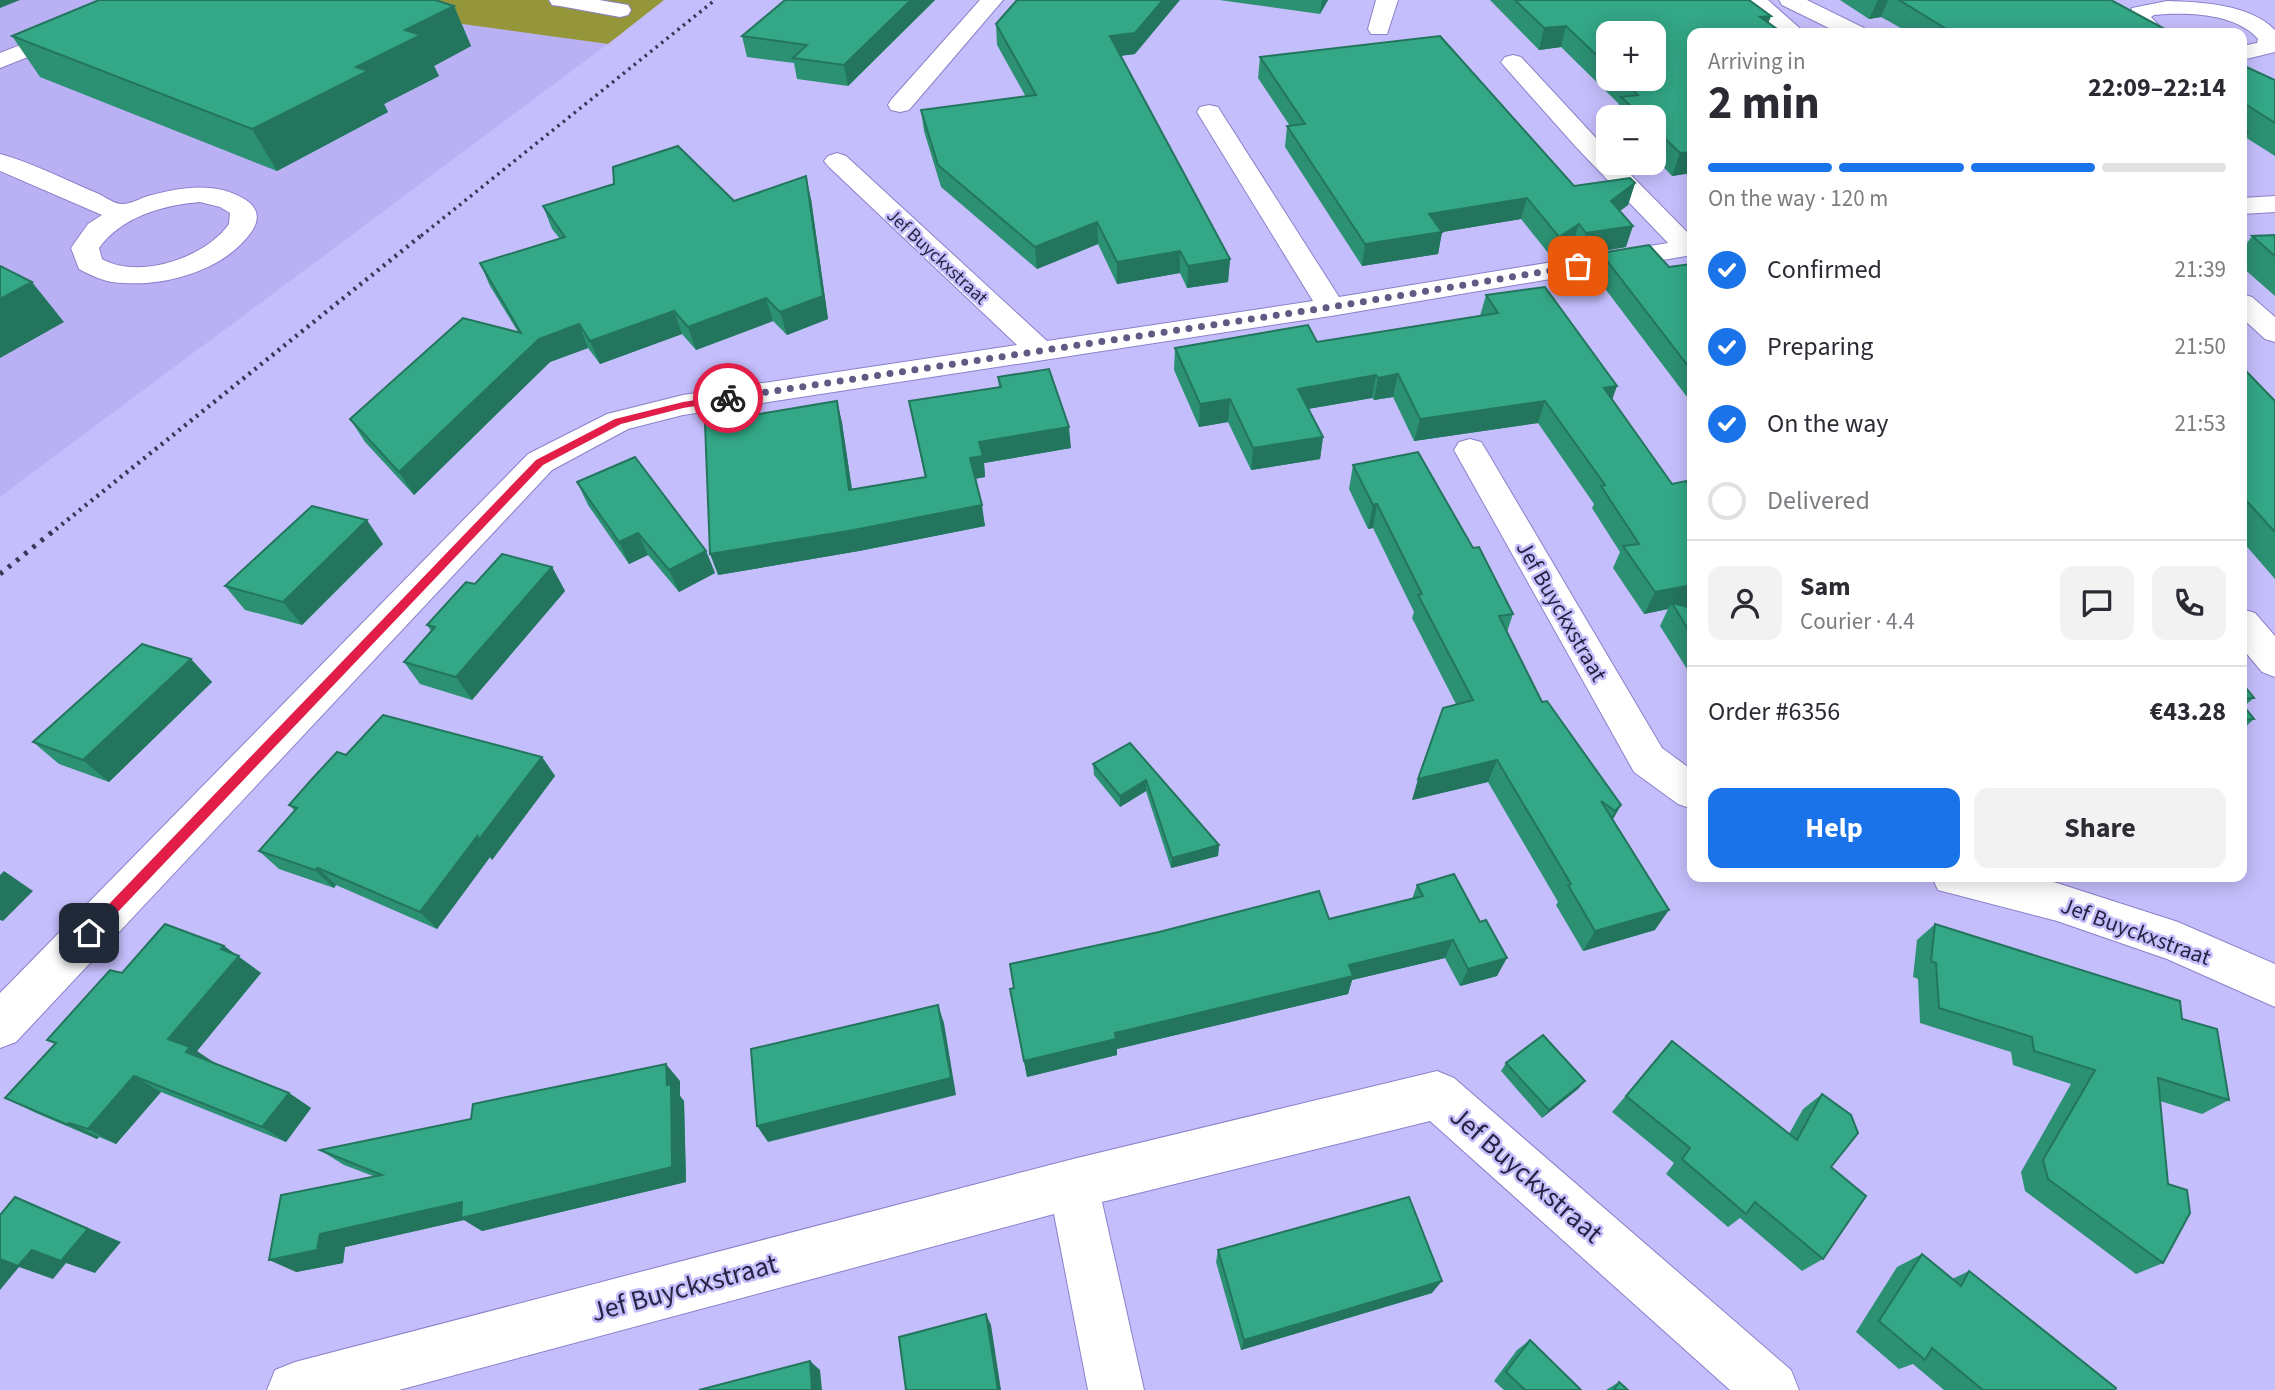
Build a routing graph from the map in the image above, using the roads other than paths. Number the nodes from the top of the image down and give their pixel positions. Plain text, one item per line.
1 (560, 0) edge
2 (992, 0) edge
3 (1387, 0) edge
4 (1755, 0) edge
5 (1790, 0) edge
6 (2152, 2) edge
7 (620, 10) dead end
8 (86, 25) edge
9 (1788, 28) edge
10 (1846, 28) edge
11 (2148, 28) edge
12 (1378, 29) dead end
13 (2273, 39) edge
14 (2247, 53) edge
15 (2247, 57) edge
16 (0, 61) edge
17 (1513, 62) dead end
18 (2275, 68) edge
19 (900, 104) dead end
20 (1209, 113) dead end
21 (0, 162) edge
22 (837, 162) dead end
23 (2275, 204) edge
24 (2247, 206) edge
25 (122, 214) junction
26 (1687, 245) edge
27 (1687, 248) edge
28 (1331, 307) junction
29 (2247, 308) edge
30 (2275, 333) edge
31 (1040, 350) junction
32 (1470, 450) dead end
33 (2247, 629) edge
34 (2275, 662) edge
35 (1687, 788) edge
36 (1974, 882) edge
37 (2275, 986) edge
38 (0, 1026) edge
39 (1073, 1184) junction
40 (295, 1390) edge
41 (1116, 1390) edge
42 (1771, 1390) edge

1 - 7 street
2 - 19 street
3 - 12 street
4 - 9 street
5 - 10 street
6 - 11 street
6 - 13 street
8 - 16 street
13 - 14 street
15 - 18 street
17 - 26 street
20 - 28 street
21 - 25 street
22 - 31 street, Jef Buyckxstraat
23 - 24 street
25 - 25 street
27 - 28 street
28 - 31 street
29 - 30 street
31 - 38 street
32 - 35 street, Jef Buyckxstraat
33 - 34 street
36 - 37 street, Jef Buyckxstraat
39 - 40 street, Jef Buyckxstraat
39 - 41 street
39 - 42 street, Jef Buyckxstraat

